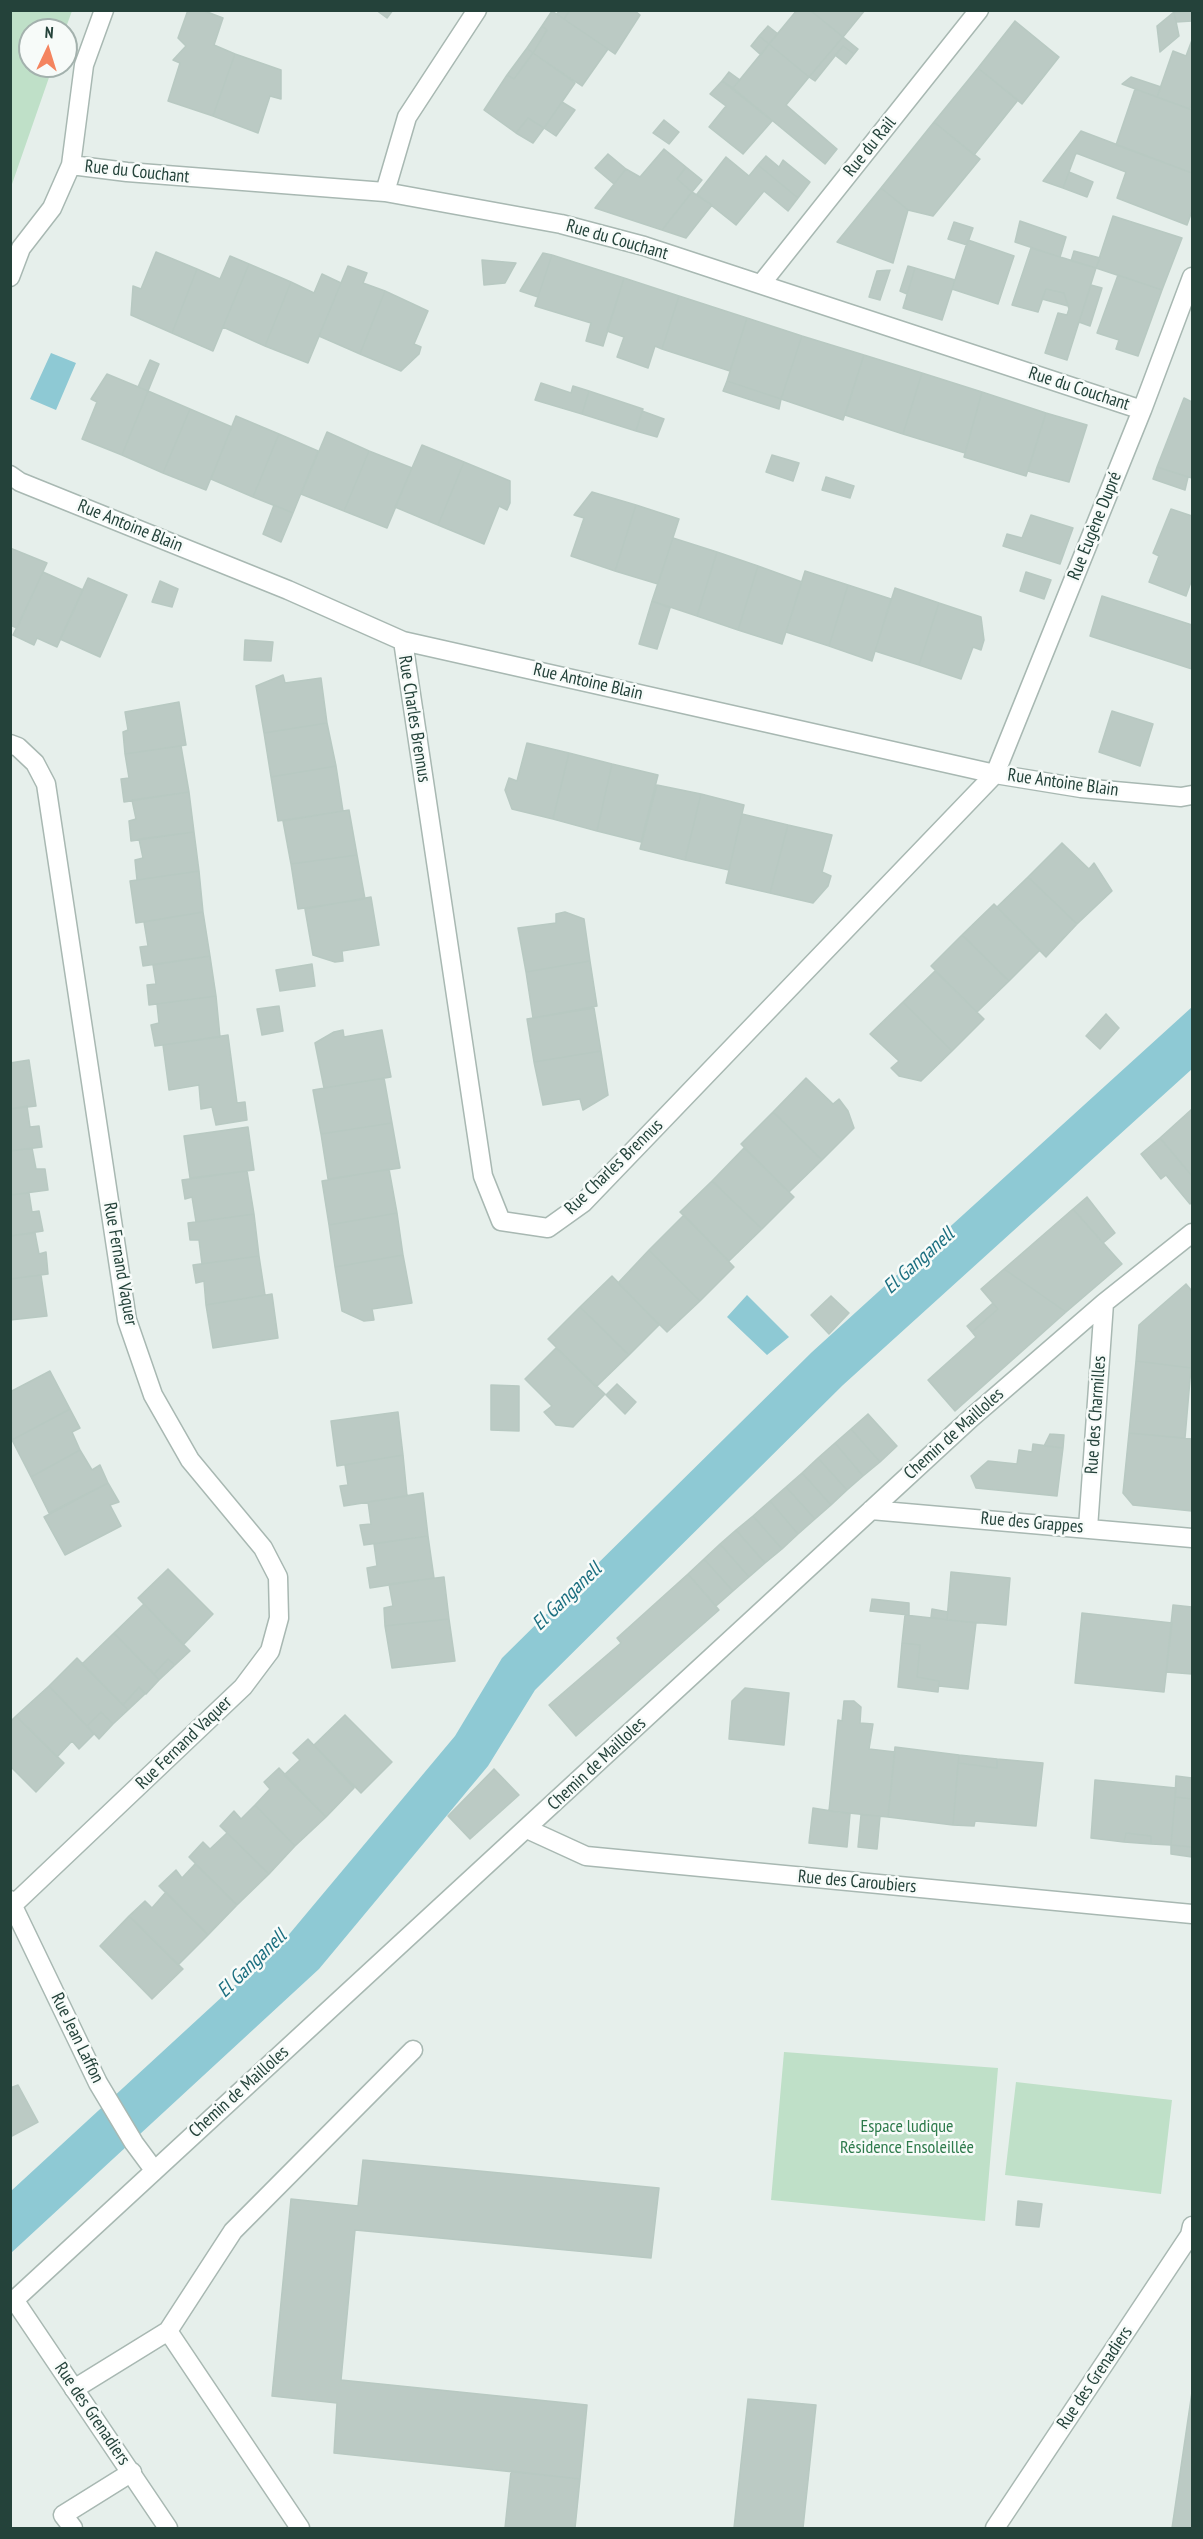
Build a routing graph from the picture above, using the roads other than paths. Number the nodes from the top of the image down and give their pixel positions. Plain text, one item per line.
1 (104, 10) edge
2 (477, 10) edge
3 (979, 10) edge
4 (71, 165) junction
5 (385, 192) junction
6 (10, 277) edge
7 (1192, 277) edge
8 (761, 284) junction
9 (1142, 410) junction
10 (10, 475) edge
11 (403, 641) junction
12 (10, 744) edge
13 (995, 774) junction
14 (1192, 795) edge
15 (1192, 1233) edge
16 (1104, 1303) junction
17 (871, 1510) junction
18 (1088, 1528) junction
19 (1192, 1538) edge
20 (527, 1829) junction
21 (12, 1902) edge
22 (1192, 1914) edge
23 (413, 2050) dead end
24 (154, 2170) junction
25 (1192, 2232) edge
26 (13, 2302) edge
27 (168, 2331) junction
28 (74, 2389) junction
29 (132, 2472) junction
30 (73, 2529) edge
31 (168, 2529) edge
32 (300, 2529) edge
33 (995, 2529) edge

1 - 4 street
2 - 5 street
3 - 8 street, Rue du Rail
4 - 5 street, Rue du Couchant
4 - 6 street
5 - 8 street, Rue du Couchant
7 - 9 street, Rue Eugène Dupré
8 - 9 street, Rue du Couchant
9 - 13 street, Rue Eugène Dupré
10 - 11 street, Rue Antoine Blain
11 - 13 street, Rue Antoine Blain
11 - 13 street, Rue Charles Brennus
12 - 21 street, Rue Fernand Vaquer
13 - 14 street, Rue Antoine Blain
15 - 16 street, Chemin de Mailloles
16 - 17 street, Chemin de Mailloles
16 - 18 street, Rue des Charmilles
17 - 18 street, Rue des Grappes
17 - 20 street, Chemin de Mailloles
18 - 19 street, Rue des Grappes
20 - 22 street, Rue des Caroubiers
20 - 24 street, Chemin de Mailloles
21 - 24 street, Rue Jean Laffon
23 - 27 street
24 - 26 street, Chemin de Mailloles
25 - 33 street, Rue des Grenadiers
26 - 28 street, Rue des Grenadiers
27 - 28 street
27 - 32 street
28 - 29 street, Rue des Grenadiers
29 - 30 street
29 - 31 street, Rue des Grenadiers

